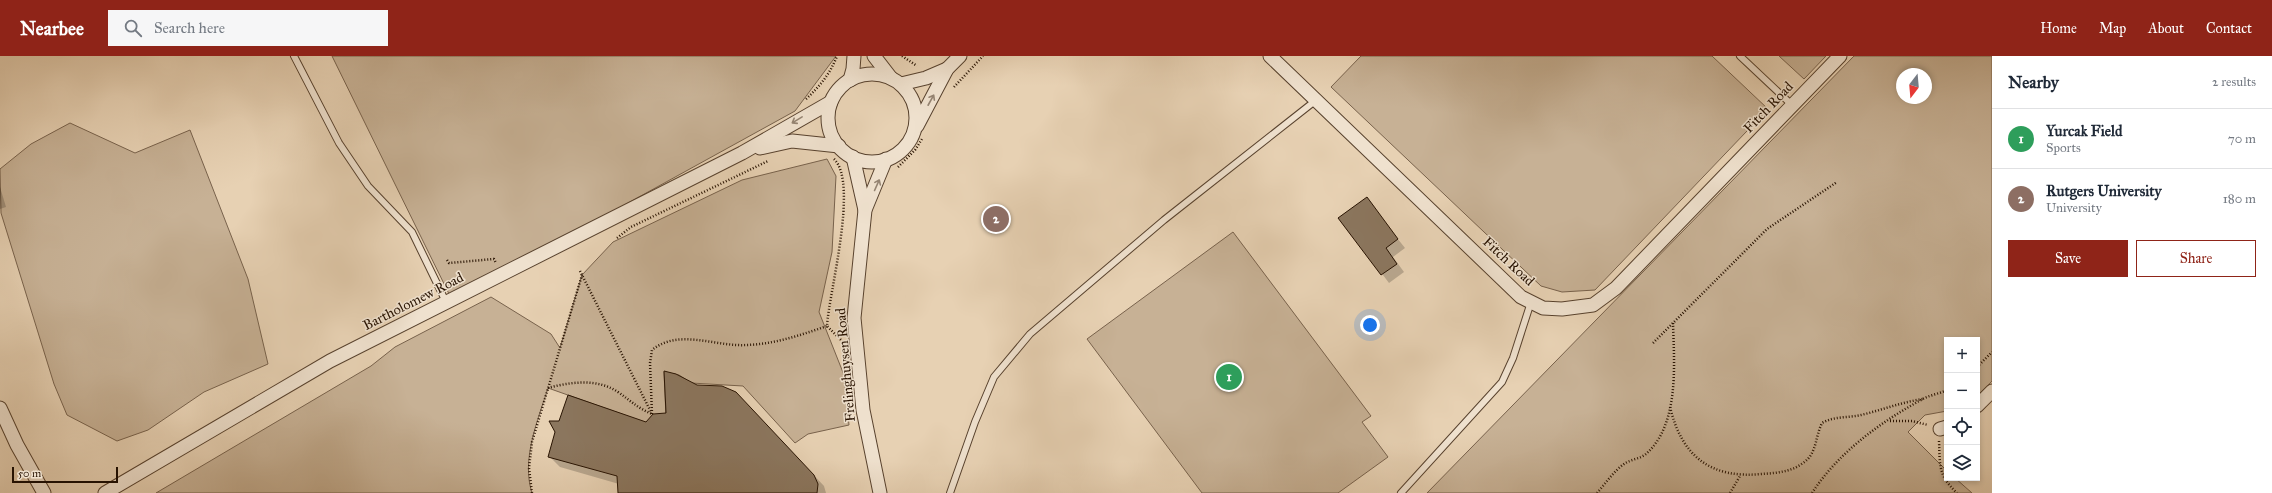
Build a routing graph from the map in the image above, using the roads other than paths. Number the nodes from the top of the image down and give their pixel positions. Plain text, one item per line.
1 (294, 56) edge
2 (854, 56) edge
3 (874, 56) edge
4 (960, 56) edge
5 (1270, 56) edge
6 (1740, 56) edge
7 (1840, 56) edge
8 (947, 69) junction
9 (850, 80) junction
10 (896, 81) junction
11 (1315, 101) junction
12 (831, 102) junction
13 (1792, 105) junction
14 (915, 130) junction
15 (839, 146) junction
16 (742, 153) junction
17 (853, 157) junction
18 (886, 159) junction
19 (865, 210) junction
20 (446, 302) junction
21 (1531, 302) junction
22 (1992, 391) edge
23 (1980, 403) edge
24 (0, 408) edge
25 (44, 493) edge
26 (105, 493) edge
27 (880, 493) edge
28 (950, 493) edge
29 (1401, 493) edge

1 - 20 lane
2 - 9 street
3 - 10 street
4 - 8 street
5 - 11 street, Fitch Road
6 - 13 lane
7 - 13 street, Fitch Road
8 - 10 street
14 -> 8 street
9 - 10 street
9 - 12 street
10 - 14 street
11 - 21 street, Fitch Road
11 - 28 lane
12 - 15 street
12 -> 16 street, Bartholomew Road
13 - 21 street, Fitch Road
14 - 18 street
15 - 16 street, Bartholomew Road
15 - 17 street
16 - 20 street, Bartholomew Road
17 - 18 street
17 - 19 street, Frelinghuysen Road
19 -> 18 street, Frelinghuysen Road
19 - 27 street, Frelinghuysen Road
20 - 26 street, Bartholomew Road
21 - 29 lane
22 - 23 street
24 - 25 street

